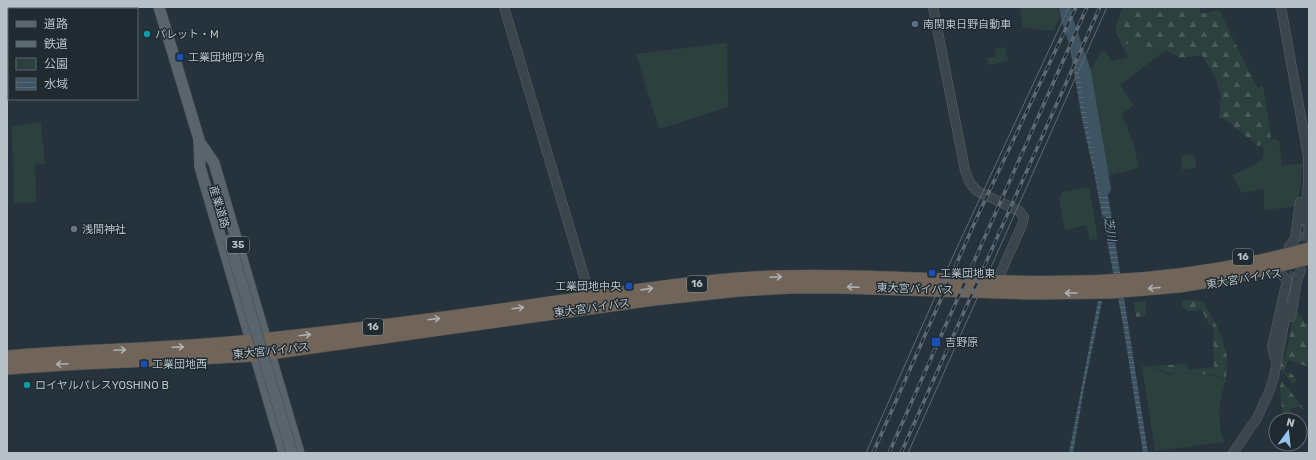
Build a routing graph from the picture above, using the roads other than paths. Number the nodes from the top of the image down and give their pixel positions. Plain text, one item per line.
1 (159, 7) edge
2 (504, 7) edge
3 (933, 7) edge
4 (1281, 7) edge
5 (1302, 125) junction
6 (199, 141) junction
7 (1309, 144) edge
8 (1306, 222) edge
9 (1309, 237) edge
10 (1309, 241) edge
11 (1289, 247) junction
12 (1309, 249) edge
13 (1309, 258) edge
14 (1305, 269) edge
15 (1281, 274) junction
16 (1178, 281) junction
17 (994, 287) junction
18 (592, 303) junction
19 (1287, 308) tunnel mouth
20 (266, 340) junction
21 (251, 341) junction
22 (270, 353) junction
23 (255, 355) junction
24 (7, 357) edge
25 (1276, 361) junction
26 (7, 368) edge
27 (284, 453) edge
28 (292, 453) edge
29 (299, 453) edge
30 (1233, 453) edge

1 - 6 main road, 産業道路 / 35
2 - 18 street
3 - 17 street
4 - 5 street
5 - 7 street
5 - 8 street
5 - 11 street
6 - 20 main road, 35
6 - 21 main road, 35
6 - 28 main road, 産業道路 / 35, bridge
8 - 9 street
10 - 11 highway, 東大宮バイパス / 16
11 - 16 highway, 東大宮バイパス / 16
12 - 16 highway, 東大宮バイパス / 16
13 - 16 highway, 東大宮バイパス / 16
14 - 15 highway, 東大宮バイパス / 16
14 - 25 street
15 - 16 highway, 東大宮バイパス / 16
15 - 25 street
16 - 17 highway, 東大宮バイパス / 16
17 - 18 highway, 東大宮バイパス / 16
20 -> 18 highway, 東大宮バイパス / 16
18 - 22 highway, 東大宮バイパス / 16
19 - 25 street
20 - 21 highway, 東大宮バイパス / 16
20 - 22 main road, 35
21 - 23 main road, 35
24 -> 21 highway, 東大宮バイパス / 16
22 - 23 highway, 東大宮バイパス / 16
22 - 29 main road, 35
23 -> 26 highway, 東大宮バイパス / 16
23 - 27 main road, 35
25 - 30 street

